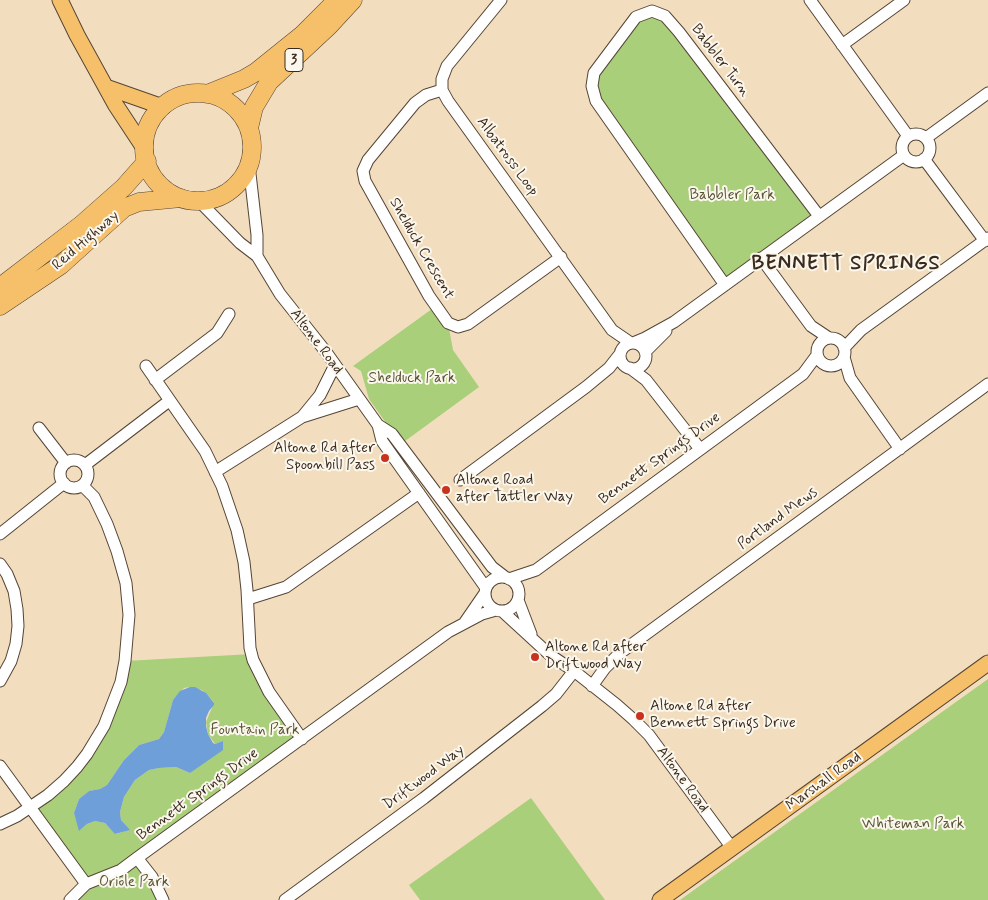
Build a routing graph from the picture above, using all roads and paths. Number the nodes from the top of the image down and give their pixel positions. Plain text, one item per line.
1 (60, 0) edge
2 (337, 0) edge
3 (353, 0) edge
4 (501, 0) edge
5 (810, 0) edge
6 (904, 0) edge
7 (842, 45) junction
8 (106, 88) junction
9 (442, 90) junction
10 (988, 93) edge
11 (207, 94) junction
12 (163, 107) junction
13 (249, 128) junction
14 (908, 136) junction
15 (926, 138) junction
16 (145, 155) junction
17 (904, 155) junction
18 (924, 159) junction
19 (249, 164) junction
20 (181, 198) junction
21 (199, 201) junction
22 (819, 216) junction
23 (986, 239) edge
24 (257, 256) junction
25 (561, 257) junction
26 (761, 258) junction
27 (725, 285) junction
28 (0, 287) edge
29 (0, 306) edge
30 (229, 314) dead end
31 (674, 322) junction
32 (811, 326) junction
33 (612, 330) junction
34 (632, 343) junction
35 (839, 346) junction
36 (818, 351) junction
37 (620, 354) junction
38 (645, 355) junction
39 (335, 365) junction
40 (146, 366) dead end
41 (830, 366) junction
42 (629, 368) junction
43 (803, 374) junction
44 (850, 378) junction
45 (155, 380) junction
46 (988, 384) edge
47 (586, 387) junction
48 (359, 399) junction
49 (170, 401) junction
50 (673, 413) junction
51 (302, 416) junction
52 (378, 425) junction
53 (39, 428) dead end
54 (700, 449) junction
55 (900, 449) junction
56 (66, 463) junction
57 (85, 465) junction
58 (215, 472) junction
59 (460, 480) dead end
60 (64, 483) junction
61 (83, 486) junction
62 (419, 493) junction
63 (0, 534) edge
64 (0, 564) edge
65 (536, 570) junction
66 (507, 578) junction
67 (486, 591) junction
68 (518, 597) junction
69 (248, 598) junction
70 (499, 610) junction
71 (464, 624) junction
72 (534, 640) junction
73 (988, 663) edge
74 (574, 671) junction
75 (0, 681) edge
76 (592, 686) junction
77 (302, 739) junction
78 (0, 766) edge
79 (30, 807) junction
80 (0, 824) edge
81 (732, 848) junction
82 (137, 858) junction
83 (86, 884) junction
84 (70, 900) edge
85 (164, 900) edge
86 (285, 900) edge
87 (660, 900) edge

1 - 8 main road
2 - 11 highway, 3
3 - 13 highway, 3
4 - 9 street
5 - 7 street
6 - 7 street
7 - 14 street
8 - 12 main road
8 - 16 main road
9 - 25 street, Albatross Loop
9 - 25 street, Shelduck Crescent
10 - 15 street
11 - 12 highway
11 - 13 highway
12 - 16 highway
13 - 19 highway
14 - 15 street
14 - 17 street
15 - 18 street
16 - 20 highway
16 - 28 highway, Reid Highway
17 - 18 street
17 - 22 street
18 - 23 street
19 - 21 highway
19 - 24 street
20 - 21 highway
20 - 29 highway, Reid Highway
21 - 24 street, Altone Road
22 - 26 street
22 - 27 street, Babbler Turn
23 - 35 street
24 - 39 street, Altone Road
25 - 33 street, Albatross Loop
26 - 27 street
26 - 32 street
27 - 31 street
30 - 45 street
31 - 34 street
31 - 38 street
32 - 35 street
32 - 36 street
33 - 34 street
33 - 37 street
34 - 37 street
34 - 38 street
35 - 36 street
35 - 41 street
35 - 44 street
36 - 41 street
36 - 43 street, Bennett Springs Drive
37 - 42 street
37 - 47 street
38 - 42 street
38 - 50 street
39 - 48 street, Altone Road
39 - 51 street
40 - 45 street
41 - 43 street, Bennett Springs Drive
41 - 44 street
42 - 47 street
42 - 50 street
43 - 54 street, Bennett Springs Drive
44 - 55 street
45 - 49 street
46 - 55 street, Portland Mews
47 - 59 street
48 - 51 street
48 - 52 street, Altone Road
49 - 57 street
49 - 58 street
50 - 54 street
51 - 58 street
52 - 62 street, Altone Road
52 - 66 street, Altone Road
53 - 56 street
54 - 65 street, Bennett Springs Drive
55 - 76 street, Portland Mews
56 - 57 street
56 - 60 street
57 - 61 street
58 - 69 street
60 - 61 street
60 - 63 street
61 - 79 street
62 - 67 street, Altone Road
62 - 69 street
64 - 75 street
65 - 66 street, Bennett Springs Drive
65 - 68 street, Bennett Springs Drive
66 - 67 street
66 - 68 street
67 - 70 street
67 - 71 street, Bennett Springs Drive
68 - 70 street
68 - 72 street, Altone Road
69 - 77 street
70 - 71 street, Bennett Springs Drive
70 - 72 street, Altone Road
71 - 77 street, Bennett Springs Drive
72 - 74 street, Altone Road
73 - 81 main road, Marshall Road
74 - 76 street, Altone Road
74 - 86 street, Driftwood Way
76 - 81 street, Altone Road
77 - 82 street, Bennett Springs Drive
78 - 79 street
79 - 80 street
79 - 83 street
81 - 87 main road, Marshall Road
82 - 83 street, Bennett Springs Drive
82 - 85 street
83 - 84 street, Bennett Springs Drive

